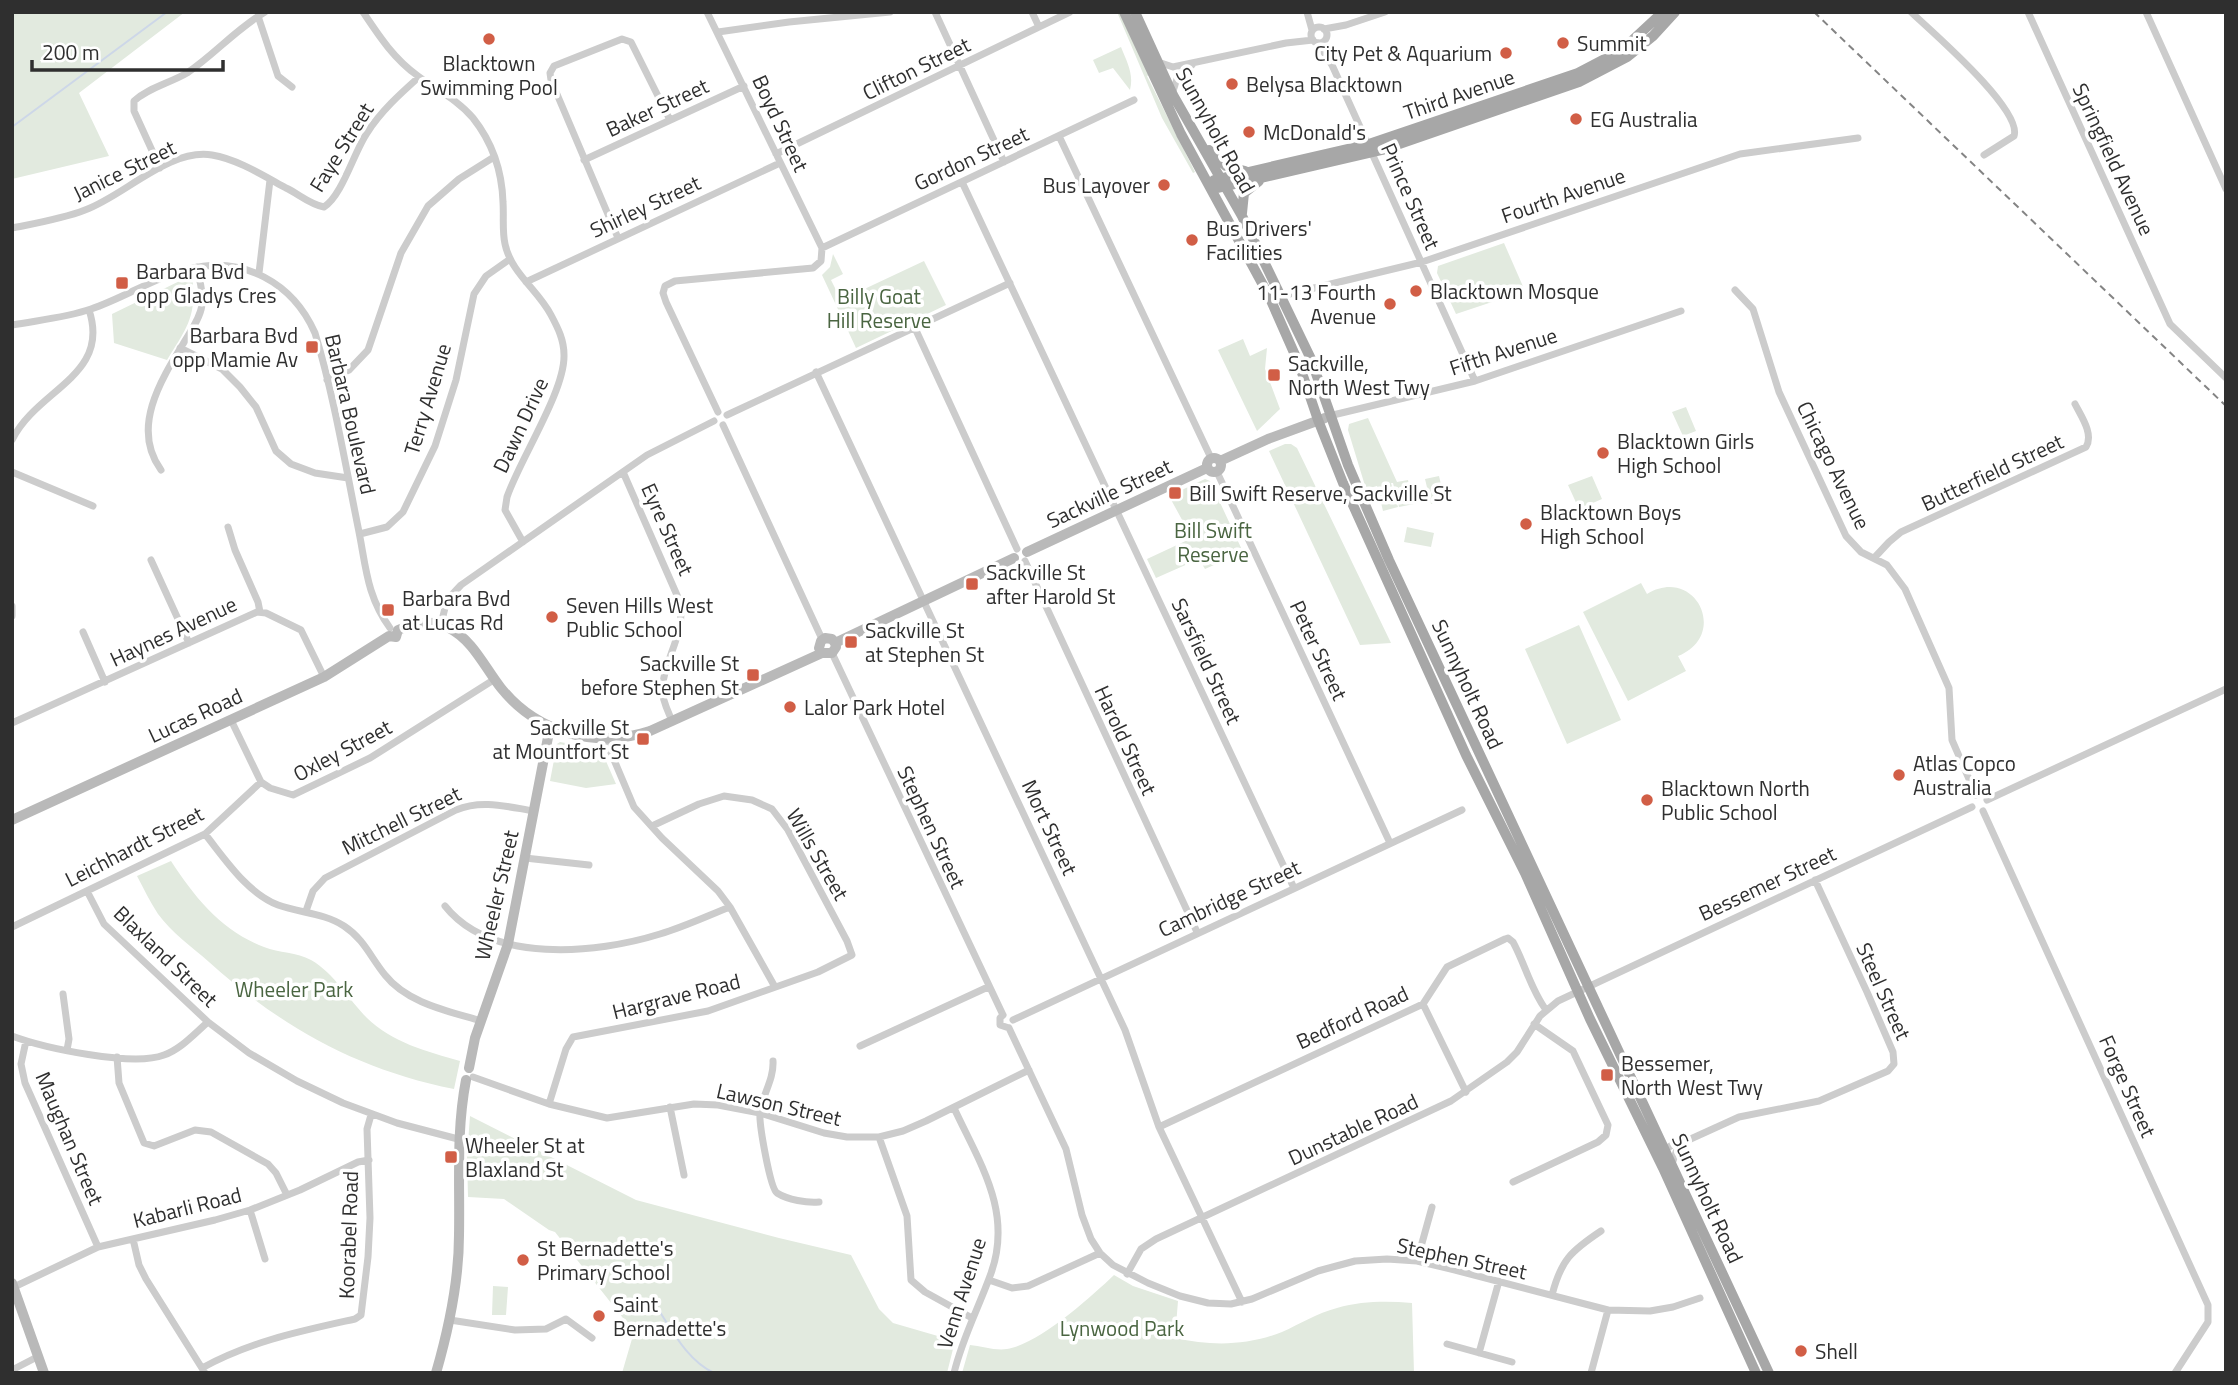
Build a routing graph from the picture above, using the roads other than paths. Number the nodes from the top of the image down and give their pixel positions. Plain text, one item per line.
1 (363, 12) edge
2 (707, 12) edge
3 (890, 12) edge
4 (934, 12) edge
5 (1032, 12) edge
6 (1070, 12) edge
7 (1124, 12) edge
8 (1135, 12) edge
9 (1309, 12) edge
10 (1385, 12) edge
11 (1663, 12) edge
12 (1675, 12) edge
13 (1911, 12) edge
14 (2028, 12) edge
15 (2146, 12) edge
16 (261, 14) edge
17 (1039, 27) junction
18 (718, 32) junction
19 (1319, 35) junction
20 (1157, 62) junction
21 (1195, 63) junction
22 (960, 66) junction
23 (419, 77) junction
24 (744, 86) junction
25 (292, 87) dead end
26 (1173, 95) junction
27 (1134, 100) dead end
28 (670, 120) junction
29 (1189, 127) junction
30 (1059, 136) junction
31 (1858, 138) dead end
32 (1371, 148) junction
33 (776, 154) junction
34 (1984, 155) dead end
35 (495, 157) junction
36 (584, 160) junction
37 (1004, 162) junction
38 (780, 163) junction
39 (160, 168) junction
40 (1248, 171) junction
41 (1271, 174) junction
42 (270, 180) junction
43 (962, 182) junction
44 (1222, 182) junction
45 (1210, 186) junction
46 (2226, 189) edge
47 (324, 207) joint
48 (1242, 216) junction
49 (12, 229) edge
50 (618, 238) junction
51 (822, 248) junction
52 (510, 259) junction
53 (1422, 262) junction
54 (197, 267) junction
55 (259, 273) junction
56 (526, 282) junction
57 (1010, 283) junction
58 (1735, 290) dead end
59 (1281, 296) junction
60 (89, 310) junction
61 (1681, 311) dead end
62 (12, 324) edge
63 (914, 326) junction
64 (180, 348) junction
65 (816, 372) junction
66 (2226, 378) edge
67 (327, 380) junction
68 (1475, 381) junction
69 (2075, 404) dead end
70 (718, 412) junction
71 (727, 415) junction
72 (1332, 415) junction
73 (1318, 420) junction
74 (714, 422) junction
75 (723, 425) junction
76 (12, 440) edge
77 (1214, 465) junction
78 (161, 470) dead end
79 (12, 471) edge
80 (623, 472) junction
81 (348, 478) junction
82 (93, 506) dead end
83 (1117, 511) junction
84 (228, 527) dead end
85 (360, 534) junction
86 (523, 542) junction
87 (1021, 555) junction
88 (1875, 557) junction
89 (151, 559) dead end
90 (924, 602) junction
91 (12, 606) edge
92 (260, 612) junction
93 (12, 616) edge
94 (441, 624) junction
95 (392, 631) junction
96 (83, 632) dead end
97 (189, 643) junction
98 (826, 647) junction
99 (324, 677) junction
100 (495, 679) junction
101 (105, 682) junction
102 (2226, 689) edge
103 (231, 720) junction
104 (672, 721) junction
105 (12, 723) edge
106 (550, 727) junction
107 (607, 738) junction
108 (261, 782) junction
109 (1976, 795) junction
110 (1987, 800) junction
111 (1972, 807) junction
112 (1462, 810) dead end
113 (534, 811) junction
114 (1983, 811) junction
115 (12, 820) edge
116 (652, 825) junction
117 (205, 834) junction
118 (1390, 843) junction
119 (526, 858) junction
120 (589, 864) dead end
121 (1815, 880) junction
122 (1294, 888) junction
123 (87, 891) junction
124 (445, 906) dead end
125 (730, 907) junction
126 (306, 911) junction
127 (12, 927) edge
128 (1198, 932) junction
129 (508, 944) junction
130 (852, 956) joint
131 (1101, 978) junction
132 (988, 986) junction
133 (775, 987) junction
134 (1583, 989) junction
135 (63, 993) dead end
136 (1423, 1004) junction
137 (1546, 1010) junction
138 (1003, 1015) junction
139 (1013, 1020) junction
140 (481, 1021) junction
141 (208, 1022) junction
142 (1534, 1024) junction
143 (1009, 1028) junction
144 (12, 1036) edge
145 (26, 1041) junction
146 (860, 1046) dead end
147 (67, 1050) junction
148 (117, 1057) junction
149 (773, 1061) dead end
150 (1029, 1070) junction
151 (470, 1075) junction
152 (1466, 1092) junction
153 (549, 1104) junction
154 (670, 1107) junction
155 (954, 1108) junction
156 (760, 1113) junction
157 (371, 1115) junction
158 (1159, 1127) junction
159 (879, 1137) junction
160 (458, 1139) junction
161 (1684, 1142) junction
162 (1664, 1149) junction
163 (369, 1160) junction
164 (1667, 1166) junction
165 (684, 1175) dead end
166 (1513, 1182) dead end
167 (288, 1195) junction
168 (820, 1202) dead end
169 (1432, 1207) dead end
170 (250, 1210) junction
171 (1201, 1218) junction
172 (1601, 1231) dead end
173 (134, 1239) junction
174 (98, 1247) junction
175 (1100, 1253) junction
176 (265, 1259) dead end
177 (1417, 1261) junction
178 (1127, 1274) junction
179 (989, 1280) junction
180 (1499, 1281) junction
181 (13, 1285) edge
182 (1552, 1295) junction
183 (1700, 1298) dead end
184 (1242, 1302) junction
185 (1608, 1310) junction
186 (972, 1318) junction
187 (450, 1320) junction
188 (592, 1338) dead end
189 (1447, 1343) dead end
190 (1479, 1353) junction
191 (39, 1356) junction
192 (1512, 1362) dead end
193 (12, 1370) edge
194 (204, 1370) edge
195 (44, 1373) edge
196 (436, 1373) edge
197 (954, 1373) edge
198 (1591, 1373) edge
199 (1756, 1373) edge
200 (1769, 1373) edge
201 (2175, 1373) edge

1 - 23 street, Dawn Drive
2 - 18 street, Boyd Street
3 - 18 street
4 - 22 street
5 - 17 street
6 - 17 street, Clifton Street
7 - 45 main road, Sunnyholt Road
8 - 20 main road, Sunnyholt Road
9 - 19 street, Prince Street
10 - 19 street
11 - 32 main road, Third Avenue
12 - 32 main road, Third Avenue
13 - 34 street
14 - 66 street, Springfield Avenue
15 - 46 street
16 - 25 street
16 - 39 street
17 - 22 street, Clifton Street
18 - 24 street, Boyd Street
19 - 21 street
19 - 32 street, Prince Street
20 - 21 street
20 - 26 main road, Sunnyholt Road
21 - 26 street
22 - 33 street, Clifton Street
22 - 37 street
23 - 35 street, Dawn Drive
23 - 47 street, Faye Street
24 - 28 street, Baker Street
24 - 33 street, Boyd Street
26 - 29 main road, Sunnyholt Road
27 - 30 street, Gordon Street
28 - 36 street, Baker Street
28 - 36 street
29 - 40 main road
29 - 44 main road, Sunnyholt Road
30 - 37 street, Gordon Street
30 - 77 street, Peter Street
31 - 53 street, Fourth Avenue
32 - 40 main road, Third Avenue
32 - 41 main road, Third Avenue
32 - 53 street, Prince Street
33 - 38 street, Boyd Street
35 - 52 street, Dawn Drive
35 - 67 street
36 - 50 street
37 - 43 street, Gordon Street
38 - 50 street, Shirley Street
38 - 51 street, Boyd Street
39 - 42 street, Janice Street
39 - 49 street, Janice Street
40 - 44 main road, Third Avenue
41 - 44 main road, Third Avenue
41 - 48 main road, Third Avenue
42 - 47 street, Janice Street
42 - 55 street
43 - 51 street, Gordon Street
43 - 57 street, Sarsfield Street
44 - 45 main road, Third Avenue
44 - 48 main road, Sunnyholt Road
45 - 73 main road, Sunnyholt Road
48 - 59 main road, Sunnyholt Road
50 - 56 street, Shirley Street
51 - 70 street
52 - 56 street, Dawn Drive
52 - 85 street, Terry Avenue
53 - 59 street, Fourth Avenue
53 - 68 street, Prince Street
54 - 55 street, Barbara Boulevard
54 - 60 street, Barbara Boulevard
54 - 64 street
55 - 67 street, Barbara Boulevard
56 - 86 street, Dawn Drive
57 - 63 street
57 - 83 street, Sarsfield Street
58 - 88 street, Chicago Avenue
59 - 72 main road, Sunnyholt Road
60 - 62 street, Barbara Boulevard
60 - 76 street
61 - 68 street, Fifth Avenue
63 - 65 street
63 - 87 street, Harold Street
64 - 78 street
64 - 81 street
65 - 71 street
65 - 90 street, Mort Street
67 - 81 street, Barbara Boulevard
68 - 72 street, Fifth Avenue
69 - 88 street, Butterfield Street
70 - 71 street
70 - 74 street
71 - 75 street
72 - 73 street, Sackville Street
72 - 134 main road, Sunnyholt Road
73 - 77 street, Sackville Street
73 - 134 main road, Sunnyholt Road
74 - 75 street
74 - 80 street
75 - 98 street, Stephen Street
77 - 83 street, Sackville Street
77 - 118 street, Peter Street
79 - 82 street
80 - 86 street
80 - 104 street, Eyre Street
81 - 85 street, Barbara Boulevard
83 - 87 street, Sackville Street
83 - 122 street, Sarsfield Street
84 - 92 street
85 - 95 street, Barbara Boulevard
86 - 94 street
87 - 90 street, Sackville Street
87 - 128 street, Harold Street
88 - 109 street, Chicago Avenue
89 - 97 street
90 - 98 street, Sackville Street
90 - 131 street, Mort Street
91 - 93 street
92 - 97 street, Haynes Avenue
92 - 99 street, Haynes Avenue
94 - 95 street, Lucas Road
94 - 100 street, Sackville Street
95 - 99 street, Lucas Road
96 - 101 street
97 - 101 street, Haynes Avenue
98 - 104 street, Sackville Street
98 - 132 street, Stephen Street
99 - 103 street, Lucas Road
100 - 106 street, Sackville Street
100 - 108 street, Oxley Street
101 - 105 street, Haynes Avenue
102 - 110 street
103 - 108 street
103 - 115 street, Lucas Road
104 - 107 street, Sackville Street
106 - 107 street, Sackville Street
106 - 113 street, Wheeler Street
107 - 116 street
108 - 117 street, Leichhardt Street
109 - 110 street
109 - 111 street
110 - 114 street
111 - 114 street
111 - 121 street, Bessemer Street
112 - 118 street, Cambridge Street
113 - 119 street, Wheeler Street
113 - 126 street, Mitchell Street
114 - 201 street, Forge Street
116 - 125 street
116 - 130 street, Wills Street
117 - 123 street, Leichhardt Street
117 - 126 street
118 - 122 street, Cambridge Street
119 - 120 street
119 - 129 street, Wheeler Street
121 - 134 street, Bessemer Street
121 - 161 street, Steel Street
122 - 128 street, Cambridge Street
123 - 127 street, Leichhardt Street
123 - 141 street, Blaxland Street
124 - 129 street
125 - 129 street
125 - 133 street
126 - 140 street
128 - 131 street, Cambridge Street
129 - 140 street, Wheeler Street
130 - 133 street, Hargrave Road
131 - 139 street, Cambridge Street
131 - 158 street, Mort Street
132 - 138 street, Stephen Street
132 - 146 street
133 - 153 street, Hargrave Road
134 - 137 street, Dunstable Road
134 - 162 main road, Sunnyholt Road
134 - 164 main road, Sunnyholt Road
135 - 147 street
136 - 137 street, Bedford Road
136 - 152 street
136 - 158 street, Bedford Road
137 - 142 street, Dunstable Road
138 - 139 street
138 - 143 street
139 - 143 street
140 - 151 street, Wheeler Street
141 - 148 street
141 - 157 street, Blaxland Street
142 - 152 street, Dunstable Road
142 - 166 street
143 - 150 street, Stephen Street
144 - 145 street
145 - 147 street
145 - 174 street, Maughan Street
147 - 148 street
148 - 167 street
149 - 156 street
150 - 155 street, Lawson Street
150 - 175 street, Stephen Street
151 - 153 street, Lawson Street
151 - 160 street, Wheeler Street
152 - 171 street, Dunstable Road
153 - 154 street, Lawson Street
154 - 156 street, Lawson Street
154 - 165 street
155 - 159 street, Lawson Street
155 - 179 street, Venn Avenue
156 - 159 street, Lawson Street
156 - 168 street
157 - 160 street, Blaxland Street
157 - 163 street, Koorabel Road
158 - 171 street, Mort Street
159 - 186 street
160 - 187 street, Wheeler Street
161 - 162 street, Steel Street
161 - 164 street
162 - 164 main road, Sunnyholt Road
163 - 167 street, Kabarli Road
163 - 194 street, Koorabel Road
164 - 199 main road, Sunnyholt Road
164 - 200 main road, Sunnyholt Road
167 - 170 street, Kabarli Road
169 - 177 street
170 - 173 street, Kabarli Road
170 - 176 street
171 - 178 street, Dunstable Road
171 - 184 street, Mort Street
172 - 182 street
173 - 174 street, Kabarli Road
173 - 194 street
174 - 181 street, Kabarli Road
175 - 178 street, Stephen Street
175 - 179 street
177 - 180 street, Stephen Street
177 - 184 street, Stephen Street
178 - 184 street, Stephen Street
179 - 186 street, Venn Avenue
180 - 182 street, Stephen Street
180 - 190 street
181 - 191 street
182 - 185 street, Stephen Street
183 - 185 street, Stephen Street
185 - 198 street
186 - 197 street, Venn Avenue
187 - 188 street
187 - 196 street, Wheeler Street
189 - 190 street
190 - 192 street
191 - 193 street
191 - 195 street

